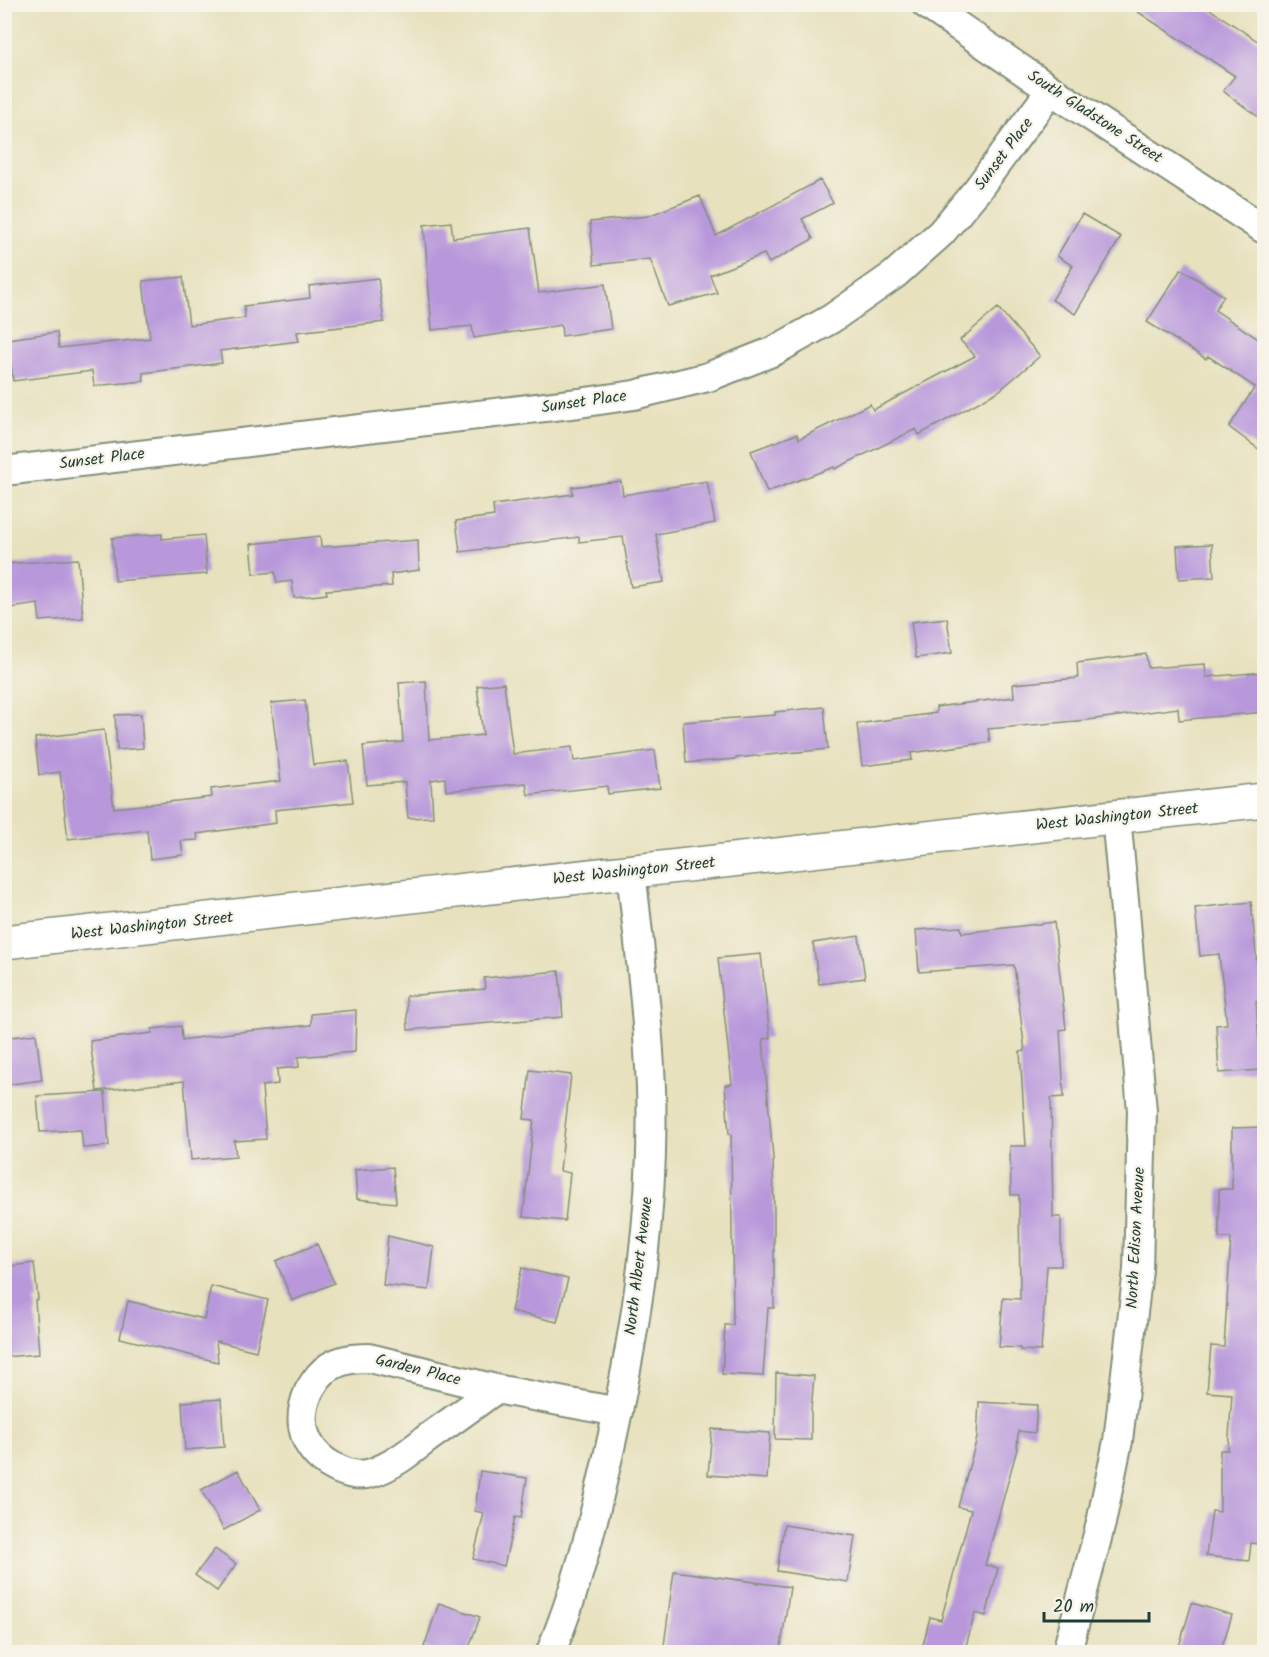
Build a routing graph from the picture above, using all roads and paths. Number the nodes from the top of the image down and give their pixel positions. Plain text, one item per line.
1 (926, 4) edge
2 (1051, 90) junction
3 (1264, 229) edge
4 (4, 471) edge
5 (1264, 800) edge
6 (1116, 817) junction
7 (631, 871) junction
8 (4, 942) edge
9 (496, 1389) junction
10 (618, 1412) junction
11 (551, 1653) edge
12 (1067, 1653) edge

1 - 2 street, South Gladstone Street
2 - 3 street, South Gladstone Street
2 - 4 street, Sunset Place
5 - 6 street, West Washington Street
6 - 7 street, West Washington Street
6 - 12 street, North Edison Avenue
7 - 8 street, West Washington Street
7 - 10 street, North Albert Avenue
9 - 9 street, Garden Place
9 - 10 street, Garden Place
10 - 11 street, North Albert Avenue

